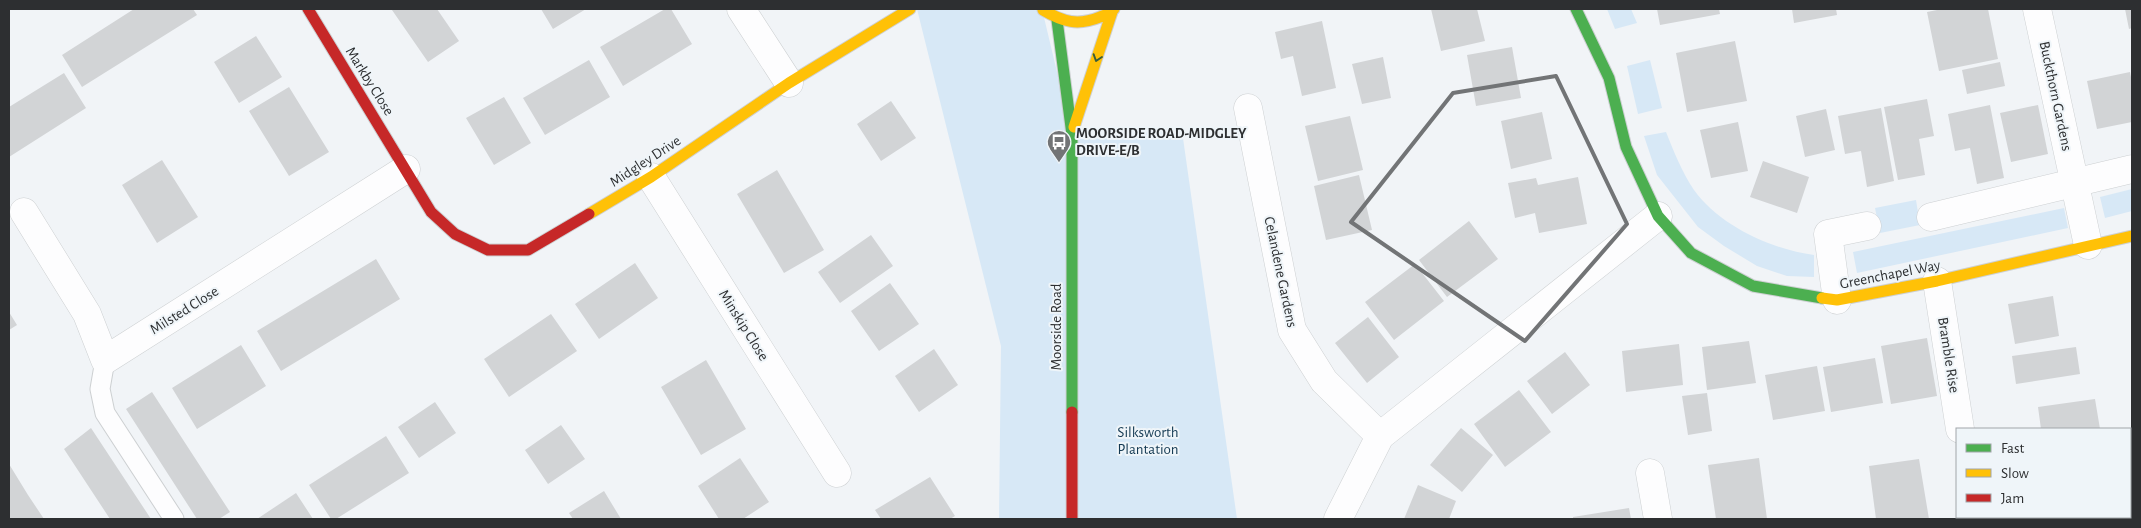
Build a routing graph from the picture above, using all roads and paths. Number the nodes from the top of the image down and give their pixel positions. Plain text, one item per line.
1 (308, 9) edge
2 (741, 9) edge
3 (910, 9) edge
4 (1042, 9) edge
5 (1576, 9) edge
6 (2037, 9) edge
7 (1113, 10) edge
8 (1058, 20) junction
9 (789, 83) junction
10 (1248, 108) dead end
11 (1072, 135) junction
12 (406, 169) junction
13 (2132, 169) edge
14 (651, 176) junction
15 (2075, 183) junction
16 (24, 212) dead end
17 (1658, 216) junction
18 (1931, 216) dead end
19 (1867, 226) dead end
20 (2132, 236) edge
21 (2088, 245) junction
22 (1938, 281) junction
23 (1837, 300) junction
24 (105, 360) junction
25 (1960, 428) edge
26 (1380, 436) junction
27 (836, 473) dead end
28 (1650, 473) dead end
29 (174, 519) edge
30 (1072, 519) edge
31 (1338, 519) edge
32 (1658, 519) edge

1 - 12 street, Markby Close
2 - 9 street
3 - 9 street, Midgley Drive
4 - 8 street
5 - 17 street, Greenchapel Way
6 - 15 street, Buckthorn Gardens
7 - 8 street
7 -> 11 street
8 - 11 street
9 - 14 street, Midgley Drive
10 - 26 street, Celandene Gardens
11 - 30 street, Moorside Road
12 - 14 street, Midgley Drive
12 - 24 street, Milsted Close
13 - 15 street
14 - 27 street, Minskip Close
15 - 18 street
15 - 21 street, Buckthorn Gardens
16 - 24 street
17 - 23 street, Greenchapel Way
17 - 26 street
19 - 23 street
20 - 21 street, Greenchapel Way
21 - 22 street, Greenchapel Way
22 - 23 street, Greenchapel Way
22 - 25 street, Bramble Rise
24 - 29 lane
26 - 31 street
28 - 32 street

